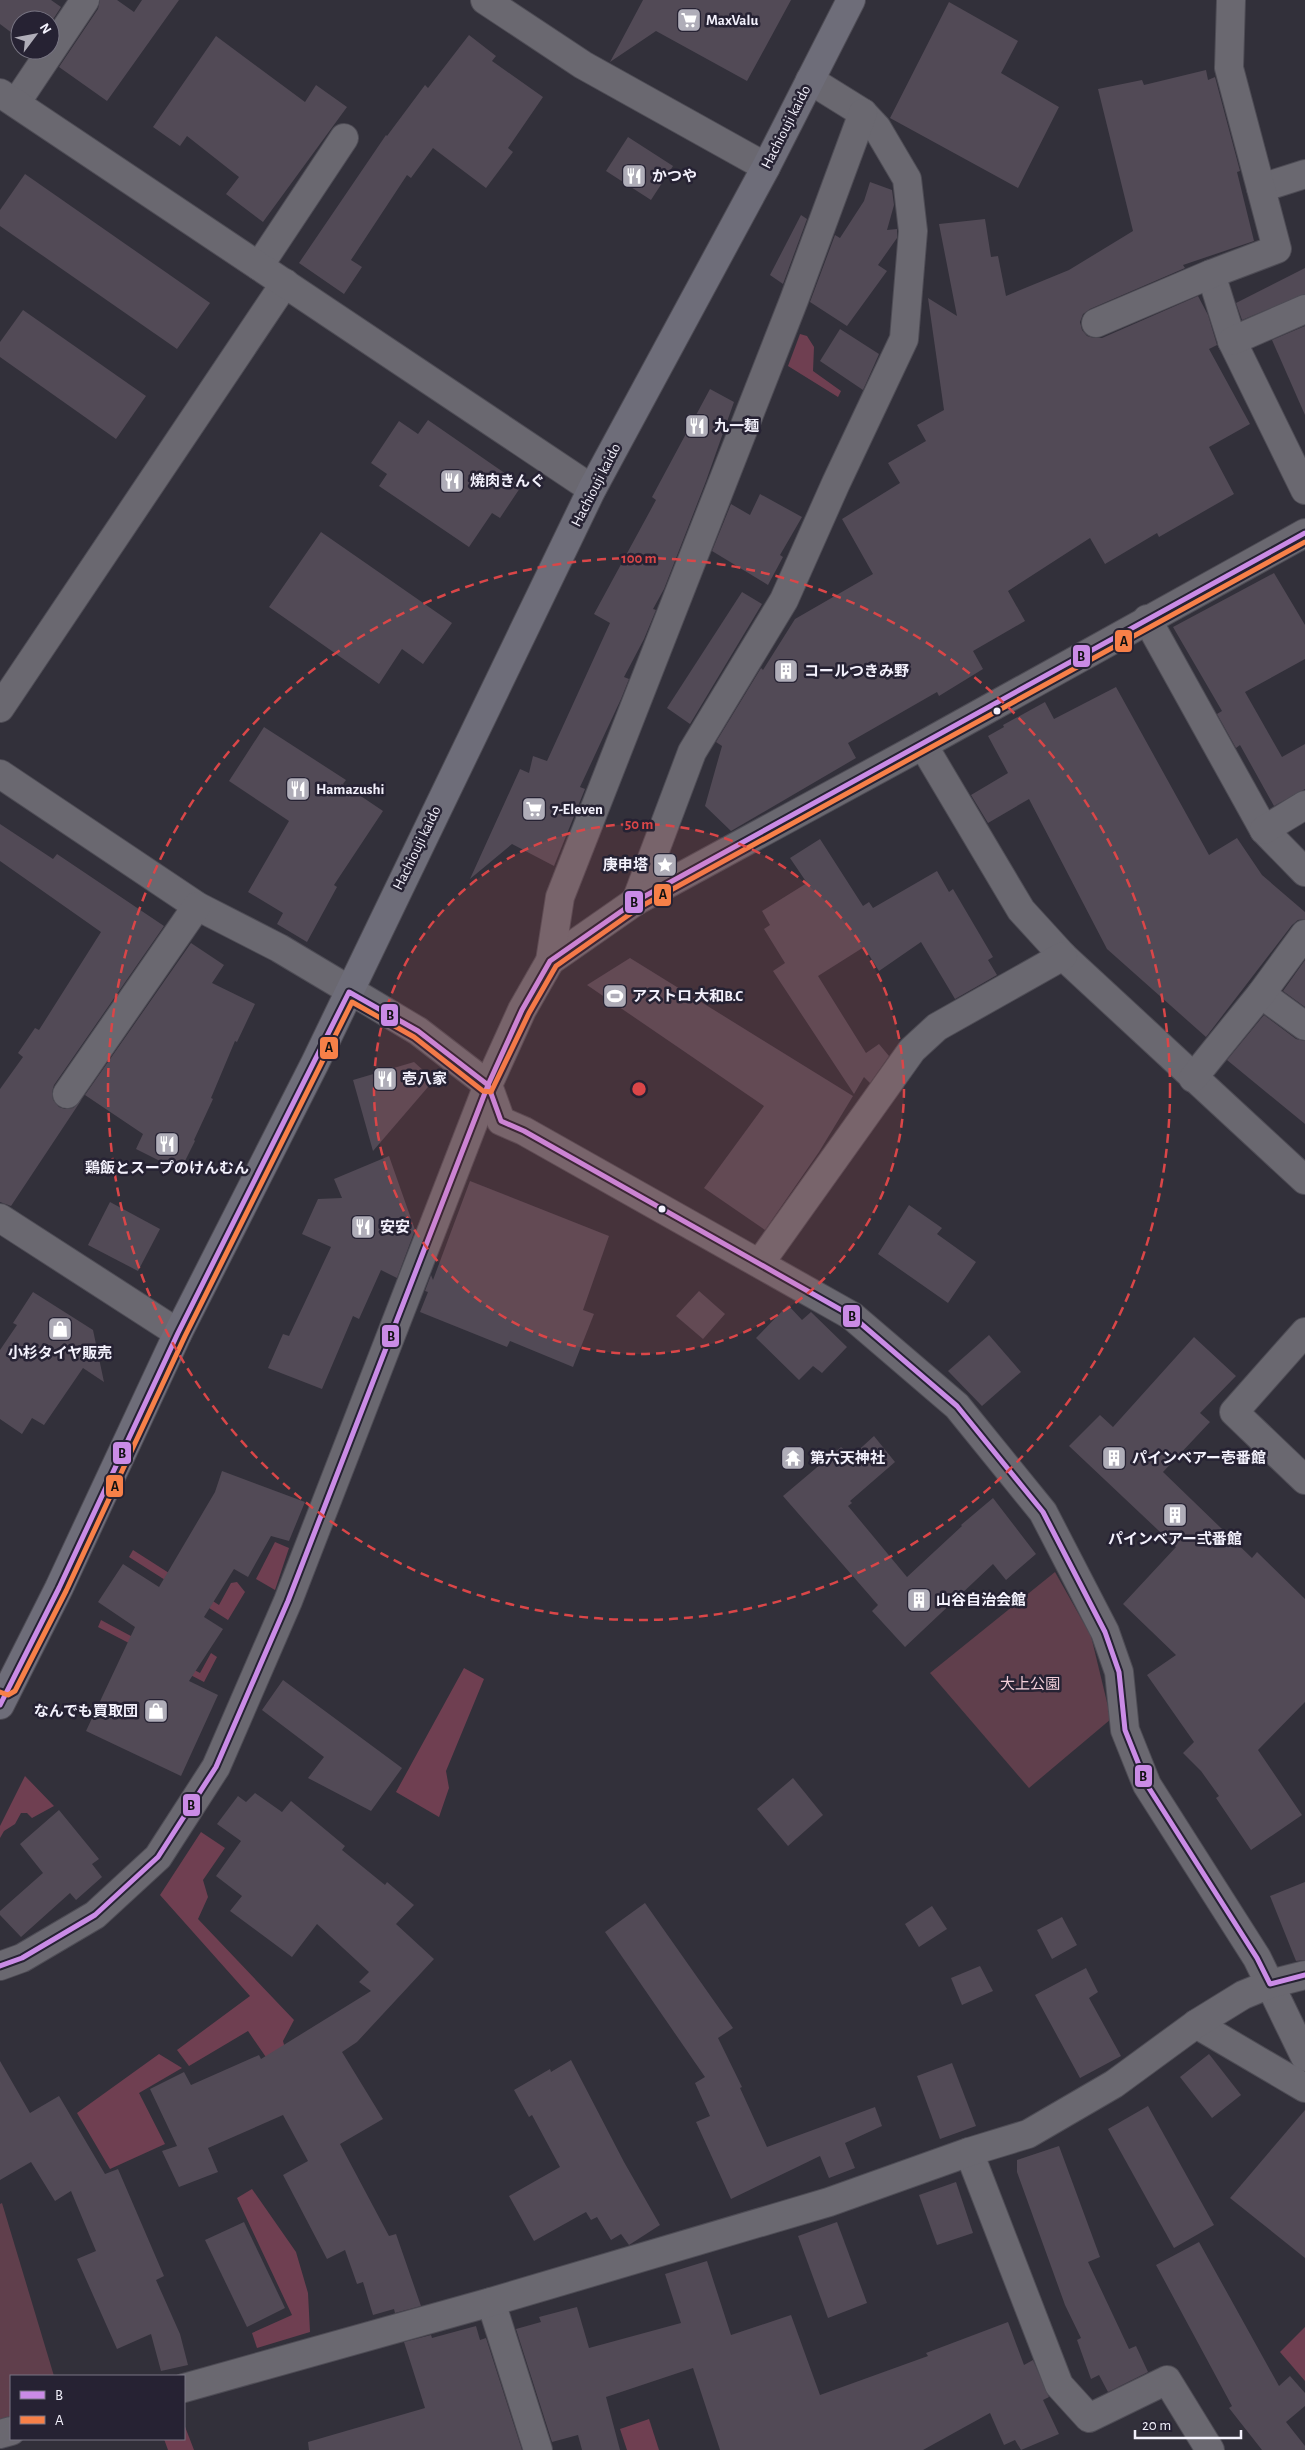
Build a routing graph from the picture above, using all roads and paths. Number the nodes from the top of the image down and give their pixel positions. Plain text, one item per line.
1 (85, 0) edge
2 (485, 0) edge
3 (851, 0) edge
4 (1231, 0) edge
5 (810, 80) junction
6 (8, 98) edge
7 (863, 113) junction
8 (344, 138) dead end
9 (766, 167) junction
10 (1305, 174) edge
11 (1261, 188) junction
12 (259, 266) junction
13 (1211, 274) junction
14 (285, 283) junction
15 (1305, 309) edge
16 (1096, 323) dead end
17 (1232, 341) junction
18 (592, 489) junction
19 (1305, 490) edge
20 (1305, 533) edge
21 (1147, 619) junction
22 (0, 708) edge
23 (923, 745) junction
24 (0, 774) edge
25 (1305, 805) edge
26 (1264, 830) junction
27 (1305, 872) edge
28 (636, 901) junction
29 (197, 906) junction
30 (1305, 934) edge
31 (1063, 956) junction
32 (550, 961) junction
33 (349, 992) junction
34 (1261, 994) junction
35 (1305, 1026) edge
36 (1192, 1078) junction
37 (488, 1085) junction
38 (67, 1094) dead end
39 (1305, 1180) edge
40 (0, 1218) edge
41 (760, 1263) junction
42 (1305, 1332) edge
43 (178, 1333) junction
44 (1305, 1480) edge
45 (2, 1692) edge
46 (0, 1966) edge
47 (1305, 1975) edge
48 (1270, 1984) junction
49 (1196, 2024) junction
50 (1305, 2057) edge
51 (1305, 2088) edge
52 (969, 2152) junction
53 (492, 2302) junction
54 (185, 2388) edge
55 (538, 2450) edge
56 (1210, 2450) edge

1 - 6 street
2 - 9 street
3 - 5 main road, Hachiouji kaido
4 - 11 street
5 - 7 street
5 - 9 main road, Hachiouji kaido
6 - 12 street
7 - 28 street
7 - 32 street
8 - 12 street
9 - 18 main road, Hachiouji kaido
10 - 11 street
11 - 13 street
12 - 14 street
13 - 16 street
13 - 17 street
14 - 18 street
14 - 22 street
15 - 17 street
17 - 19 street
18 - 33 main road, Hachiouji kaido
20 - 21 street
21 - 23 street
21 - 26 street
23 - 28 street
23 - 31 street
24 - 29 street
25 - 26 street
26 - 27 street
28 - 32 street
29 - 33 street
29 - 38 street
30 - 34 street
31 - 36 street
31 - 41 street
32 - 37 street
33 - 37 street
33 - 43 main road, Hachiouji kaido
34 - 35 street
34 - 36 street
36 - 39 street
37 - 41 street
37 - 46 street
40 - 43 street
41 - 48 street
42 - 44 street
43 - 45 main road, Hachiouji kaido
47 - 48 street
48 - 49 street
48 - 50 street
49 - 51 street
49 - 52 street
52 - 53 street
52 - 56 street
53 - 54 street
53 - 55 street

